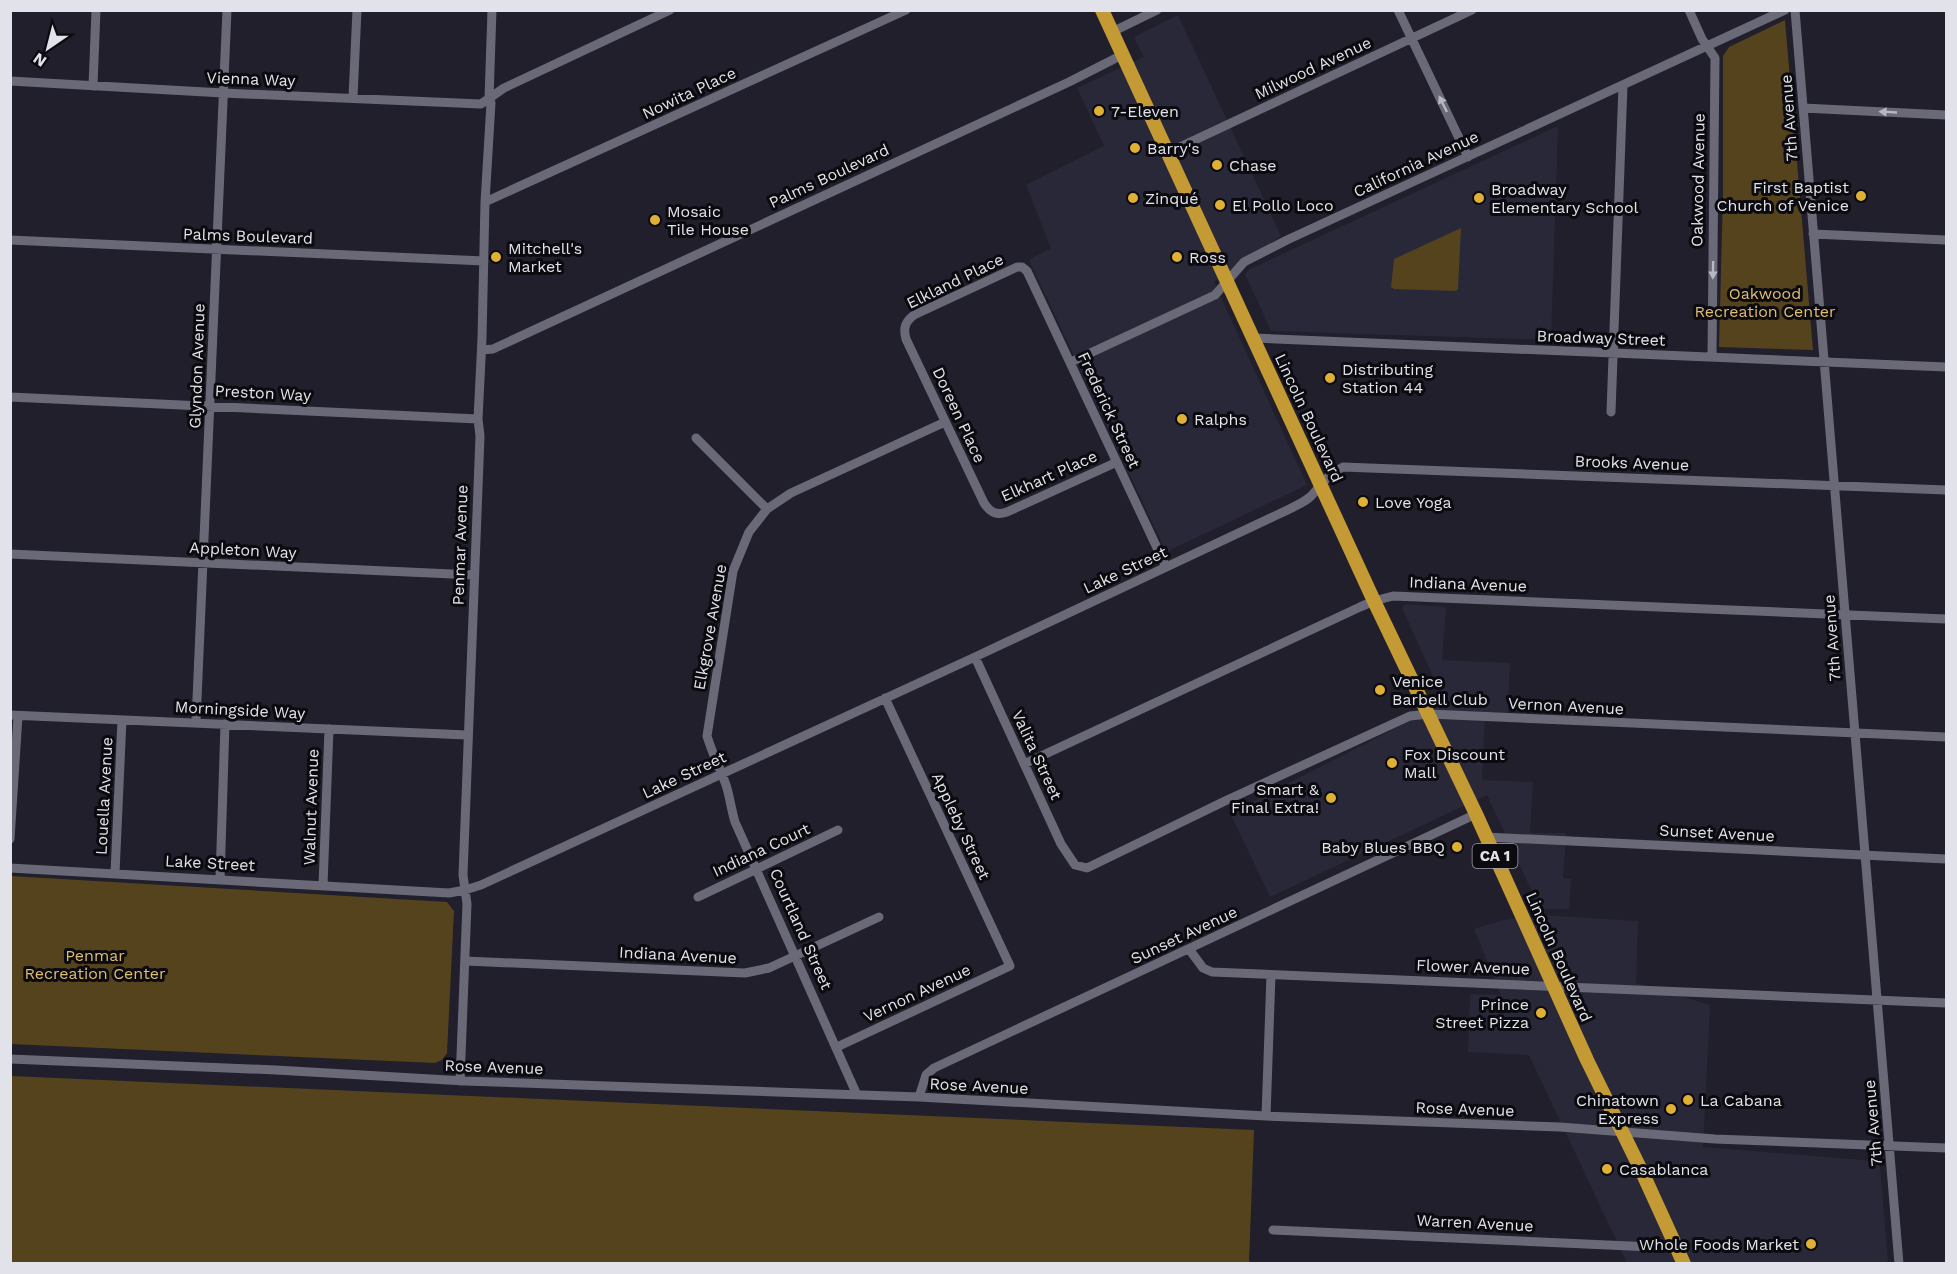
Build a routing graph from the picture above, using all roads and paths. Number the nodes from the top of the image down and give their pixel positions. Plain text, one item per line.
1 (96, 10) edge
2 (227, 10) edge
3 (357, 10) edge
4 (492, 10) edge
5 (670, 10) edge
6 (906, 10) edge
7 (1102, 10) edge
8 (1157, 10) edge
9 (1398, 10) edge
10 (1472, 10) edge
11 (1689, 10) edge
12 (1785, 10) edge
13 (1795, 10) edge
14 (1112, 32) junction
15 (1412, 39) junction
16 (1707, 46) junction
17 (1122, 55) junction
18 (10, 81) edge
19 (1623, 85) junction
20 (93, 86) junction
21 (223, 93) junction
22 (353, 97) junction
23 (489, 98) junction
24 (1803, 108) junction
25 (1947, 115) edge
26 (1167, 153) junction
27 (1468, 157) junction
28 (485, 202) junction
29 (1813, 234) junction
30 (10, 240) edge
31 (1947, 240) edge
32 (217, 250) junction
33 (484, 261) junction
34 (1022, 267) joint
35 (1227, 280) junction
36 (904, 326) joint
37 (1254, 338) junction
38 (482, 350) junction
39 (1613, 353) junction
40 (1712, 356) junction
41 (1825, 360) junction
42 (1071, 362) junction
43 (1947, 367) edge
44 (10, 397) edge
45 (210, 406) junction
46 (1611, 412) dead end
47 (478, 418) junction
48 (945, 422) junction
49 (696, 438) dead end
50 (1116, 462) junction
51 (1321, 483) junction
52 (1835, 485) junction
53 (1947, 490) edge
54 (767, 509) junction
55 (994, 513) joint
56 (10, 554) edge
57 (203, 563) junction
58 (1166, 567) junction
59 (474, 575) junction
60 (1374, 601) junction
61 (1846, 615) junction
62 (1947, 619) edge
63 (975, 657) junction
64 (885, 698) junction
65 (1429, 714) junction
66 (14, 716) edge
67 (122, 720) junction
68 (196, 722) junction
69 (225, 724) junction
70 (329, 729) junction
71 (1855, 733) junction
72 (467, 735) junction
73 (1947, 737) edge
74 (1024, 764) junction
75 (721, 774) junction
76 (1476, 814) junction
77 (838, 830) dead end
78 (1486, 837) junction
79 (10, 839) edge
80 (1865, 854) junction
81 (1947, 858) edge
82 (1075, 865) joint
83 (10, 868) edge
84 (757, 869) junction
85 (116, 873) junction
86 (220, 879) junction
87 (323, 885) junction
88 (465, 890) junction
89 (698, 897) dead end
90 (879, 917) dead end
91 (1189, 949) junction
92 (796, 956) junction
93 (465, 961) junction
94 (1010, 966) joint
95 (1271, 975) junction
96 (1555, 986) junction
97 (1878, 1001) junction
98 (1947, 1003) edge
99 (837, 1047) junction
100 (10, 1059) edge
101 (460, 1081) junction
102 (857, 1095) junction
103 (919, 1097) junction
104 (1266, 1116) junction
105 (1623, 1132) junction
106 (1890, 1146) junction
107 (1947, 1148) edge
108 (1273, 1230) dead end
109 (1675, 1244) junction
110 (1684, 1263) edge
111 (1899, 1263) edge

1 - 20 street
2 - 21 street, Glyndon Avenue
3 - 22 street
4 - 23 street, Penmar Avenue
5 - 23 street
6 - 28 street, Nowita Place
7 - 14 highway, Lincoln Boulevard / CA 1
8 - 14 street
9 - 15 street
10 - 15 street, Milwood Avenue
11 - 16 street, Oakwood Avenue
12 - 16 street, California Avenue
13 - 24 street, 7th Avenue
14 - 17 highway, Lincoln Boulevard / CA 1
15 - 26 street, Milwood Avenue
27 -> 15 street
16 - 19 street, California Avenue
16 -> 40 street, Oakwood Avenue
17 - 26 highway, Lincoln Boulevard / CA 1
17 - 38 street, Palms Boulevard
18 - 20 street, Vienna Way
19 - 27 street, California Avenue
19 - 39 street
20 - 21 street, Vienna Way
21 - 22 street, Vienna Way
21 - 32 street, Glyndon Avenue
22 - 23 street, Vienna Way
23 - 28 street, Penmar Avenue
25 -> 24 street
24 - 29 street, 7th Avenue
26 - 35 highway, Lincoln Boulevard / CA 1
27 - 35 street, California Avenue
28 - 33 street, Penmar Avenue
29 - 31 street
29 - 41 street, 7th Avenue
30 - 32 street, Palms Boulevard
32 - 33 street, Palms Boulevard
32 - 45 street, Glyndon Avenue
33 - 38 street, Penmar Avenue
34 - 36 street, Elkland Place
34 - 42 street, Frederick Street
35 - 37 highway, Lincoln Boulevard / CA 1
35 - 42 street, California Avenue
36 - 48 street, Doreen Place
37 - 39 street, Broadway Street
37 - 51 highway, Lincoln Boulevard / CA 1
38 - 47 street, Penmar Avenue
39 - 40 street, Broadway Street
39 - 46 street
40 - 41 street, Broadway Street
41 - 43 street, Broadway Street
41 - 52 street, 7th Avenue
42 - 50 street, Frederick Street
44 - 45 street, Preston Way
45 - 47 street, Preston Way
45 - 57 street, Glyndon Avenue
47 - 59 street, Penmar Avenue
48 - 54 street, Elkgrove Avenue
48 - 55 street, Doreen Place
49 - 54 street
50 - 55 street, Elkhart Place
50 - 58 street, Frederick Street
51 - 52 street, Brooks Avenue
51 - 58 street, Lake Street
51 - 60 highway, Lincoln Boulevard / CA 1
52 - 53 street, Brooks Avenue
52 - 61 street, 7th Avenue
54 - 75 street, Elkgrove Avenue
56 - 57 street, Appleton Way
57 - 59 street, Appleton Way
57 - 68 street, Glyndon Avenue
58 - 63 street, Lake Street
59 - 72 street, Penmar Avenue
60 - 61 street, Indiana Avenue
60 - 65 highway, Lincoln Boulevard / CA 1
60 - 74 street, Indiana Avenue
61 - 62 street, Indiana Avenue
61 - 71 street, 7th Avenue
63 - 64 street, Lake Street
63 - 74 street, Valita Street
64 - 75 street, Lake Street
64 - 94 street, Appleby Street
65 - 71 street, Vernon Avenue
65 - 76 highway, Lincoln Boulevard / CA 1
65 - 82 street, Vernon Avenue
66 - 67 street, Morningside Way
66 - 79 street
67 - 68 street, Morningside Way
67 - 85 street, Louella Avenue
68 - 69 street, Morningside Way
69 - 70 street, Morningside Way
69 - 86 street
70 - 72 street, Morningside Way
70 - 87 street, Walnut Avenue
71 - 73 street, Vernon Avenue
71 - 80 street, 7th Avenue
72 - 88 street, Penmar Avenue
74 - 82 street, Valita Street
75 - 84 street, Courtland Street
75 - 88 street, Lake Street
76 - 78 highway, Lincoln Boulevard / CA 1
76 - 91 street, Sunset Avenue
77 - 84 street, Indiana Court
78 - 80 street, Sunset Avenue
78 - 96 highway, Lincoln Boulevard / CA 1
80 - 81 street, Sunset Avenue
80 - 97 street, 7th Avenue
83 - 85 street, Lake Street
84 - 89 street, Indiana Court
84 - 92 street, Courtland Street
85 - 86 street, Lake Street
86 - 87 street, Lake Street
87 - 88 street, Lake Street
88 - 93 street, Penmar Avenue
90 - 92 street, Indiana Avenue
91 - 95 street, Flower Avenue
91 - 103 street, Sunset Avenue
92 - 93 street, Indiana Avenue
92 - 99 street, Courtland Street
93 - 101 street, Penmar Avenue
94 - 99 street, Vernon Avenue
95 - 96 street, Flower Avenue
95 - 104 street
96 - 97 street, Flower Avenue
96 - 105 highway, Lincoln Boulevard / CA 1
97 - 98 street, Flower Avenue
97 - 106 street, 7th Avenue
99 - 102 street, Courtland Street
100 - 101 street, Rose Avenue
101 - 102 street, Rose Avenue
102 - 103 street, Rose Avenue
103 - 104 street, Rose Avenue
104 - 105 street, Rose Avenue
105 - 106 street, Rose Avenue
105 - 109 highway, Lincoln Boulevard / CA 1
106 - 107 street, Rose Avenue
106 - 111 street, 7th Avenue
108 - 109 street, Warren Avenue
109 - 110 highway, Lincoln Boulevard / CA 1

